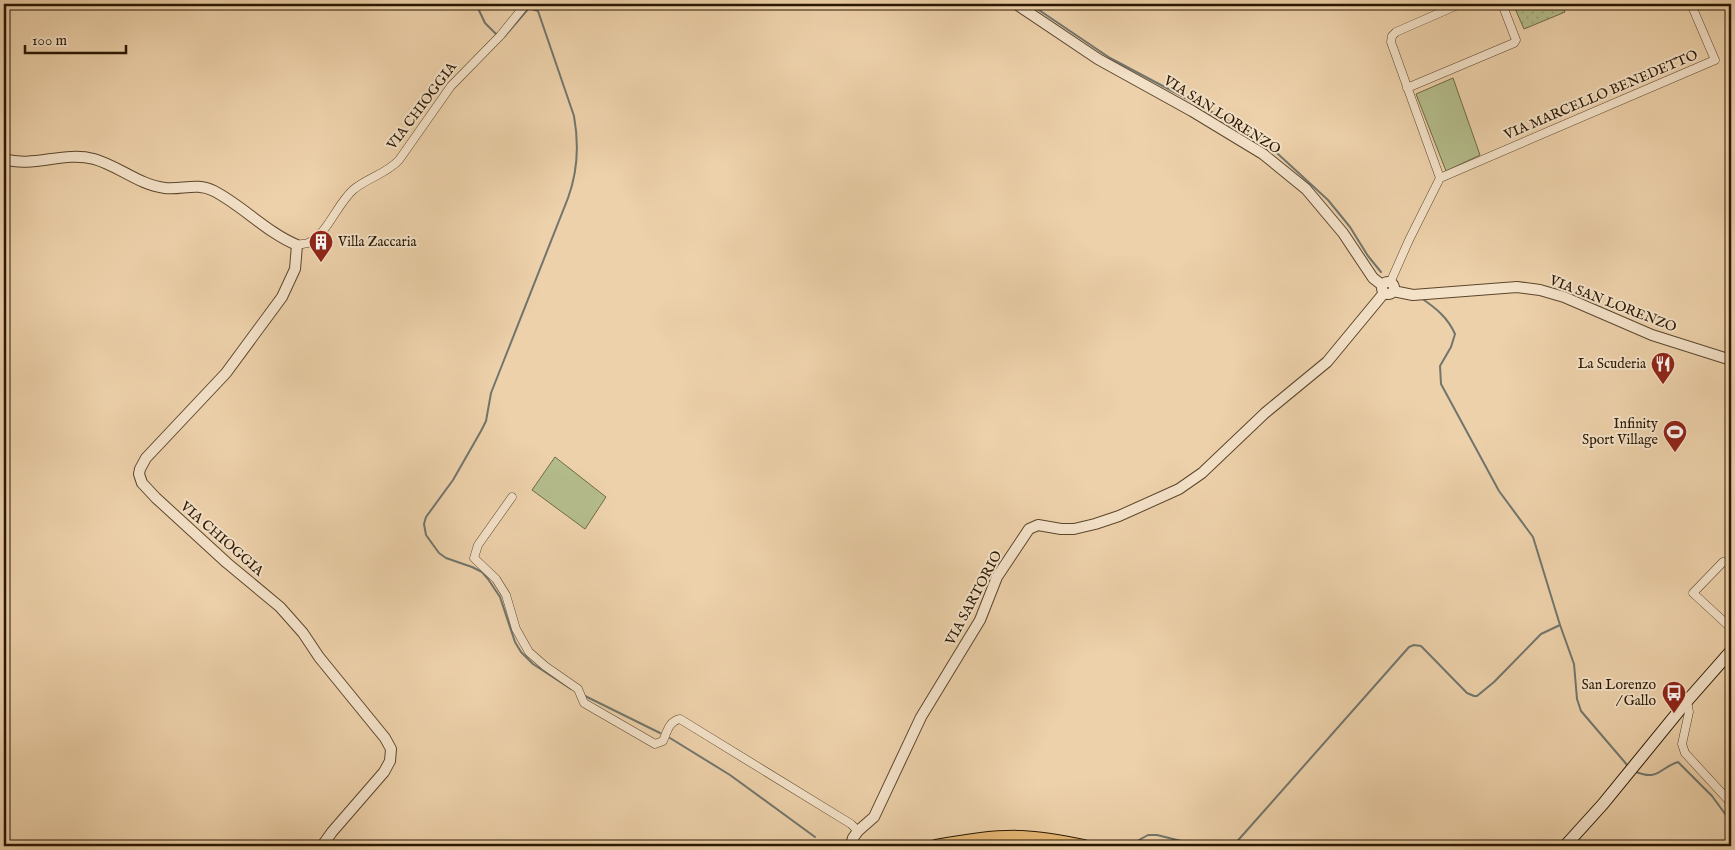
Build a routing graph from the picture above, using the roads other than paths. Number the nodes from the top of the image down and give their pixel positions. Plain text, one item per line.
1 (526, 4) edge
2 (1016, 4) edge
3 (1460, 4) edge
4 (1502, 4) edge
5 (1691, 4) edge
6 (1407, 88) junction
7 (4, 159) edge
8 (1440, 178) junction
9 (297, 245) junction
10 (1387, 288) junction
11 (1731, 360) edge
12 (512, 497) dead end
13 (1731, 561) edge
14 (1731, 628) edge
15 (1731, 651) edge
16 (1687, 701) junction
17 (1731, 804) edge
18 (856, 829) junction
19 (322, 846) edge
20 (843, 846) edge
21 (851, 846) edge
22 (936, 846) edge
23 (1084, 846) edge
24 (1565, 846) edge

1 - 9 street, VIA CHIOGGIA
2 - 10 street, VIA SAN LORENZO
3 - 6 street
4 - 6 street
5 - 8 street, VIA MARCELLO BENEDETTO
6 - 8 street
7 - 9 street
8 - 10 street
9 - 19 street, VIA CHIOGGIA
10 - 11 street, VIA SAN LORENZO
10 - 18 street, VIA SARTORIO
12 - 18 street
13 - 14 street
15 - 16 main road
16 - 17 street
16 - 24 main road
18 - 20 street, VIA SARTORIO
18 - 21 street
22 - 23 highway

